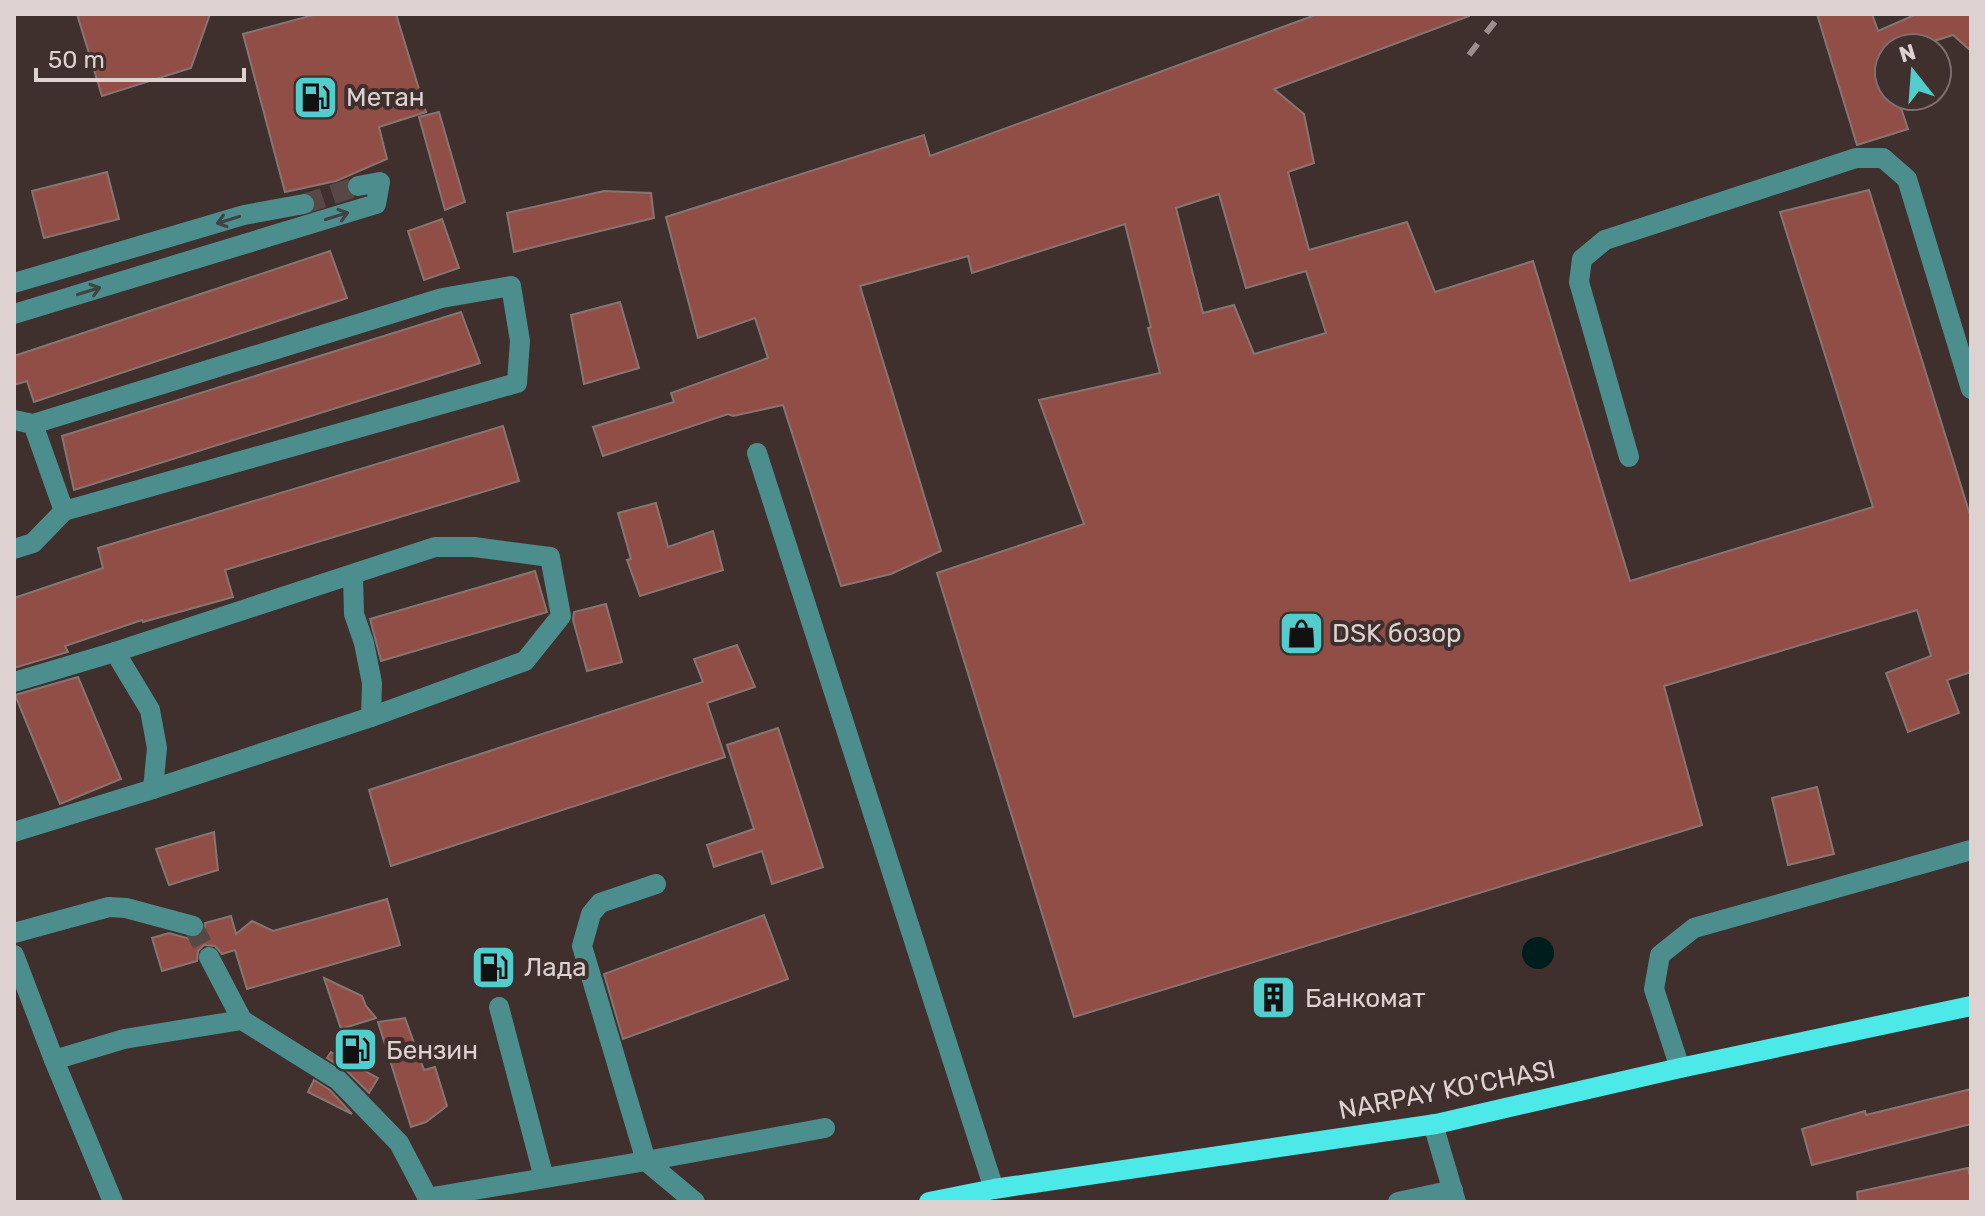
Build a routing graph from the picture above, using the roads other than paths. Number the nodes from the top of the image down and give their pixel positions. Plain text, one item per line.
1 (358, 186) dead end
2 (304, 204) tunnel mouth
3 (14, 283) edge
4 (14, 314) edge
5 (1971, 389) edge
6 (24, 422) edge
7 (757, 453) dead end
8 (1629, 457) dead end
9 (64, 511) junction
10 (14, 549) edge
11 (353, 575) junction
12 (115, 652) junction
13 (14, 682) edge
14 (371, 717) junction
15 (153, 789) junction
16 (14, 832) edge
17 (1971, 850) edge
18 (656, 884) dead end
19 (193, 926) dead end
20 (14, 933) edge
21 (14, 955) edge
22 (209, 957) tunnel mouth
23 (1971, 1006) edge
24 (499, 1007) dead end
25 (242, 1020) junction
26 (54, 1060) junction
27 (1680, 1068) junction
28 (1433, 1124) junction
29 (825, 1128) dead end
30 (646, 1161) junction
31 (544, 1178) junction
32 (994, 1189) junction
33 (1454, 1196) edge
34 (428, 1200) edge
35 (113, 1202) edge
36 (695, 1202) edge
37 (929, 1202) edge
38 (1398, 1202) edge

4 -> 1 street
2 -> 3 street
5 - 8 street
6 - 9 street
6 - 9 street
7 - 32 street
9 - 10 street
11 - 12 street
11 - 14 street
11 - 14 street
12 - 13 street
12 - 15 street
14 - 15 street
15 - 16 street
17 - 27 street
18 - 30 street
19 - 20 street
21 - 26 street
22 - 25 street
23 - 27 main road, NARPAY KO'CHASI
24 - 31 street
25 - 26 street
25 - 34 street
26 - 35 street
27 - 28 main road, NARPAY KO'CHASI
28 - 32 main road, NARPAY KO'CHASI
28 - 33 street
29 - 30 street
30 - 31 street
30 - 36 street
31 - 34 street
32 - 37 main road, NARPAY KO'CHASI
33 - 38 street

